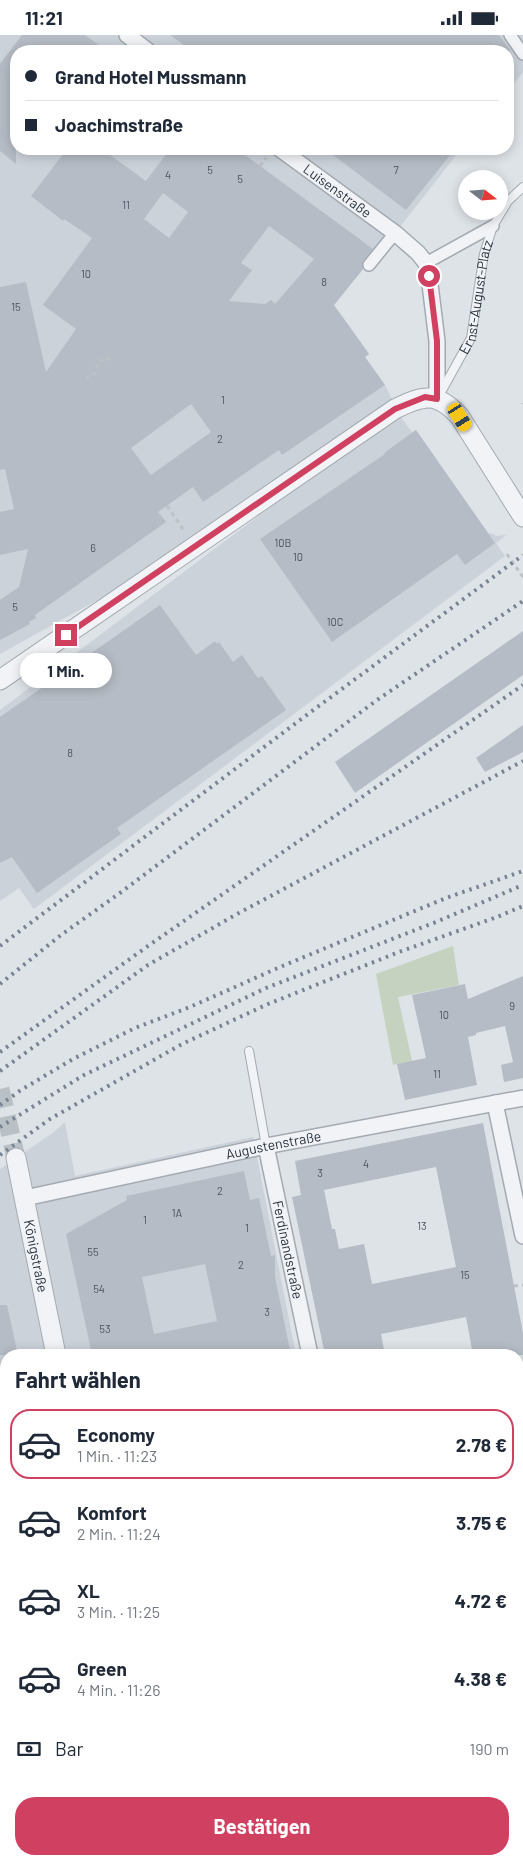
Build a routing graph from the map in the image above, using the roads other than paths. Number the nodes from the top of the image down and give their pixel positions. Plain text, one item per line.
1 (127, 35) edge
2 (510, 35) edge
3 (140, 45) edge
4 (523, 53) edge
5 (288, 155) edge
6 (523, 187) edge
7 (492, 226) junction
8 (395, 233) junction
9 (426, 263) junction
10 (369, 265) dead end
11 (437, 399) junction
12 (523, 517) edge
13 (9, 670) edge
14 (0, 681) edge
15 (249, 1051) dead end
16 (523, 1097) edge
17 (495, 1103) junction
18 (266, 1146) junction
19 (16, 1157) tunnel mouth
20 (25, 1197) junction
21 (523, 1236) edge
22 (55, 1349) edge
23 (309, 1349) edge

1 - 3 street
2 - 4 street
5 - 8 street, Luisenstraße
6 - 7 lane, Ernst-August-Platz
7 - 9 street, Ernst-August-Platz
7 - 11 lane, Ernst-August-Platz
8 - 9 street, Luisenstraße
8 - 10 street
9 - 11 street, Ernst-August-Platz
11 - 12 street
11 - 13 street
13 - 14 street
15 - 18 lane
16 - 17 street, Augustenstraße
17 - 18 street, Augustenstraße
17 - 21 street
18 - 20 street, Augustenstraße
18 - 23 street, Ferdinandstraße
19 - 20 street, Königstraße
20 - 22 street, Königstraße

